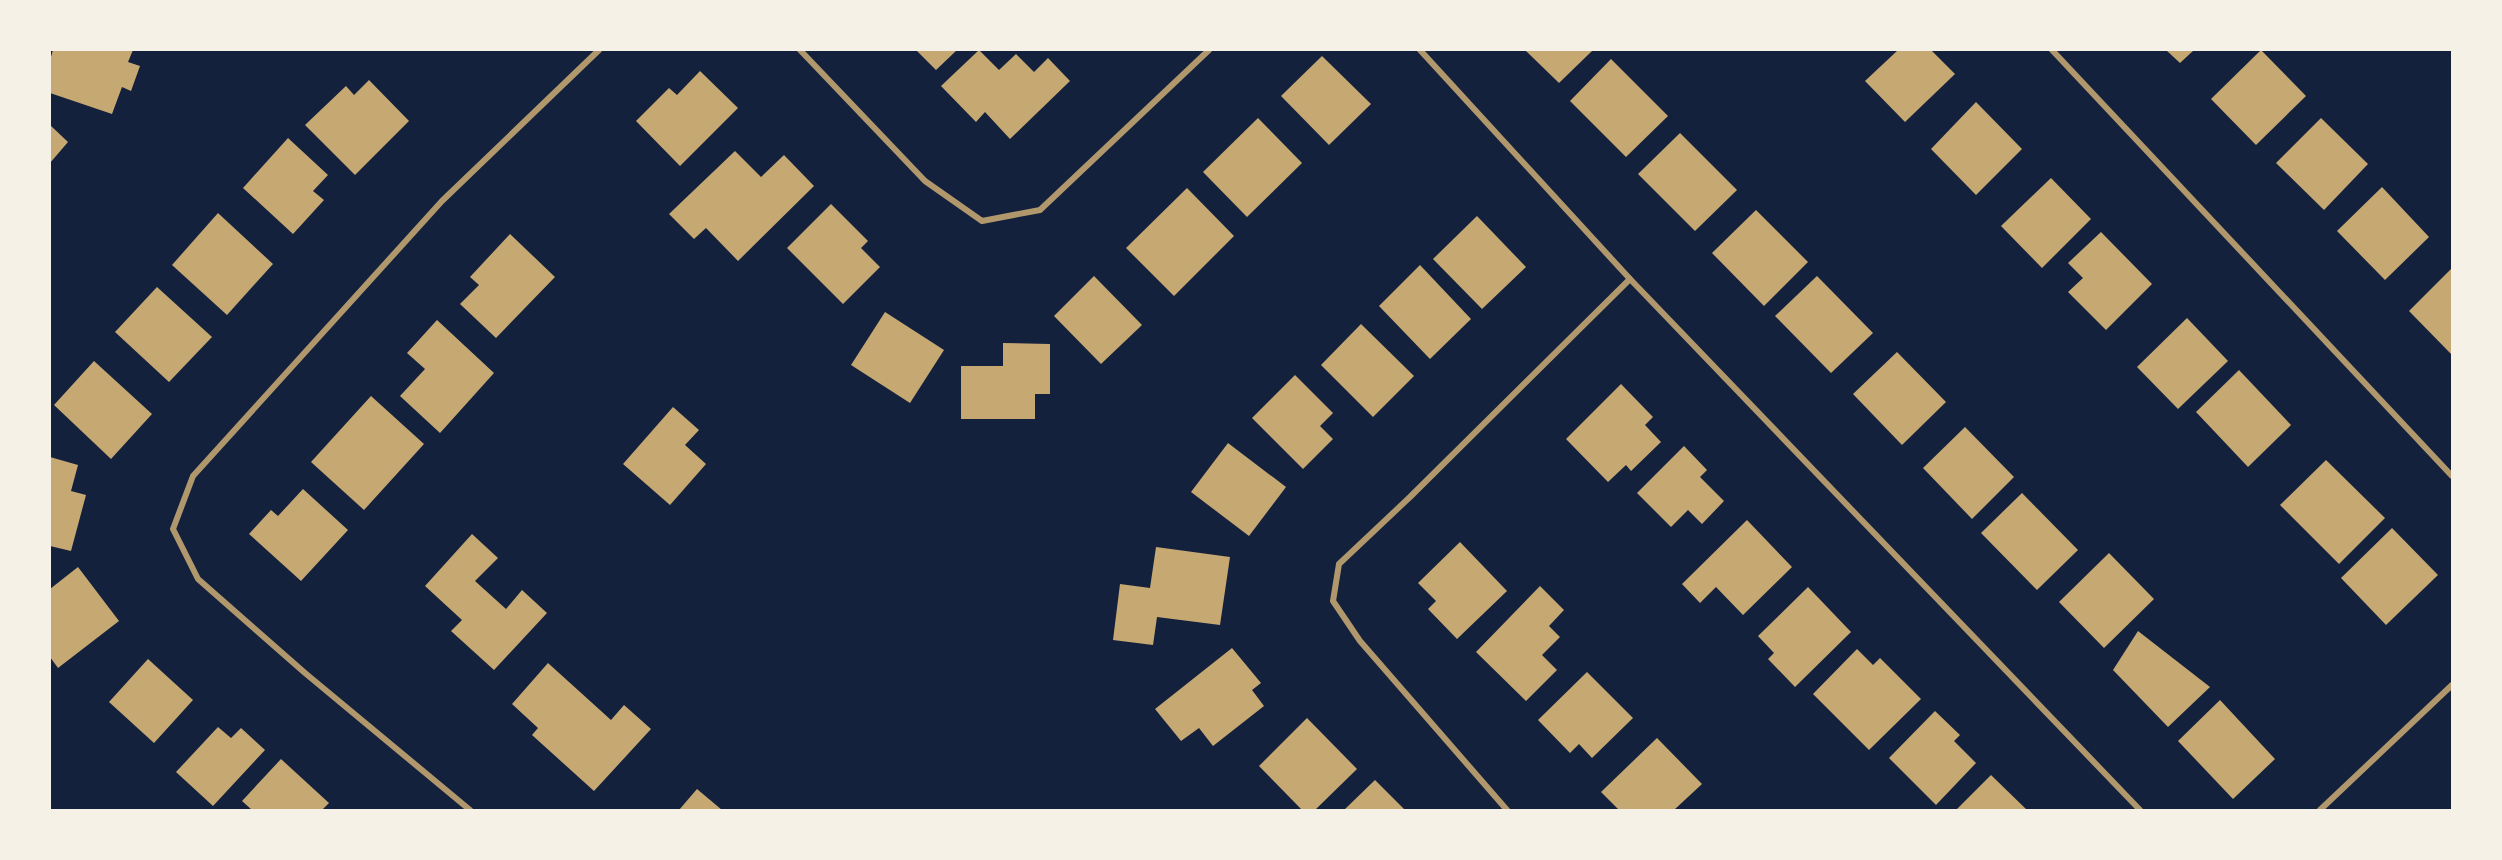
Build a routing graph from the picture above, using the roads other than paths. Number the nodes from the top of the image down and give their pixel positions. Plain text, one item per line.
1 (599, 50) edge
2 (800, 50) edge
3 (1209, 50) edge
4 (1420, 50) edge
5 (2052, 50) edge
6 (1630, 279) junction
7 (2452, 476) edge
8 (2452, 685) edge
9 (470, 810) edge
10 (1508, 810) edge
11 (2140, 810) edge
12 (2320, 810) edge

1 - 9 street
2 - 3 street
4 - 6 street
5 - 7 street
6 - 10 street
6 - 11 street
8 - 12 street

